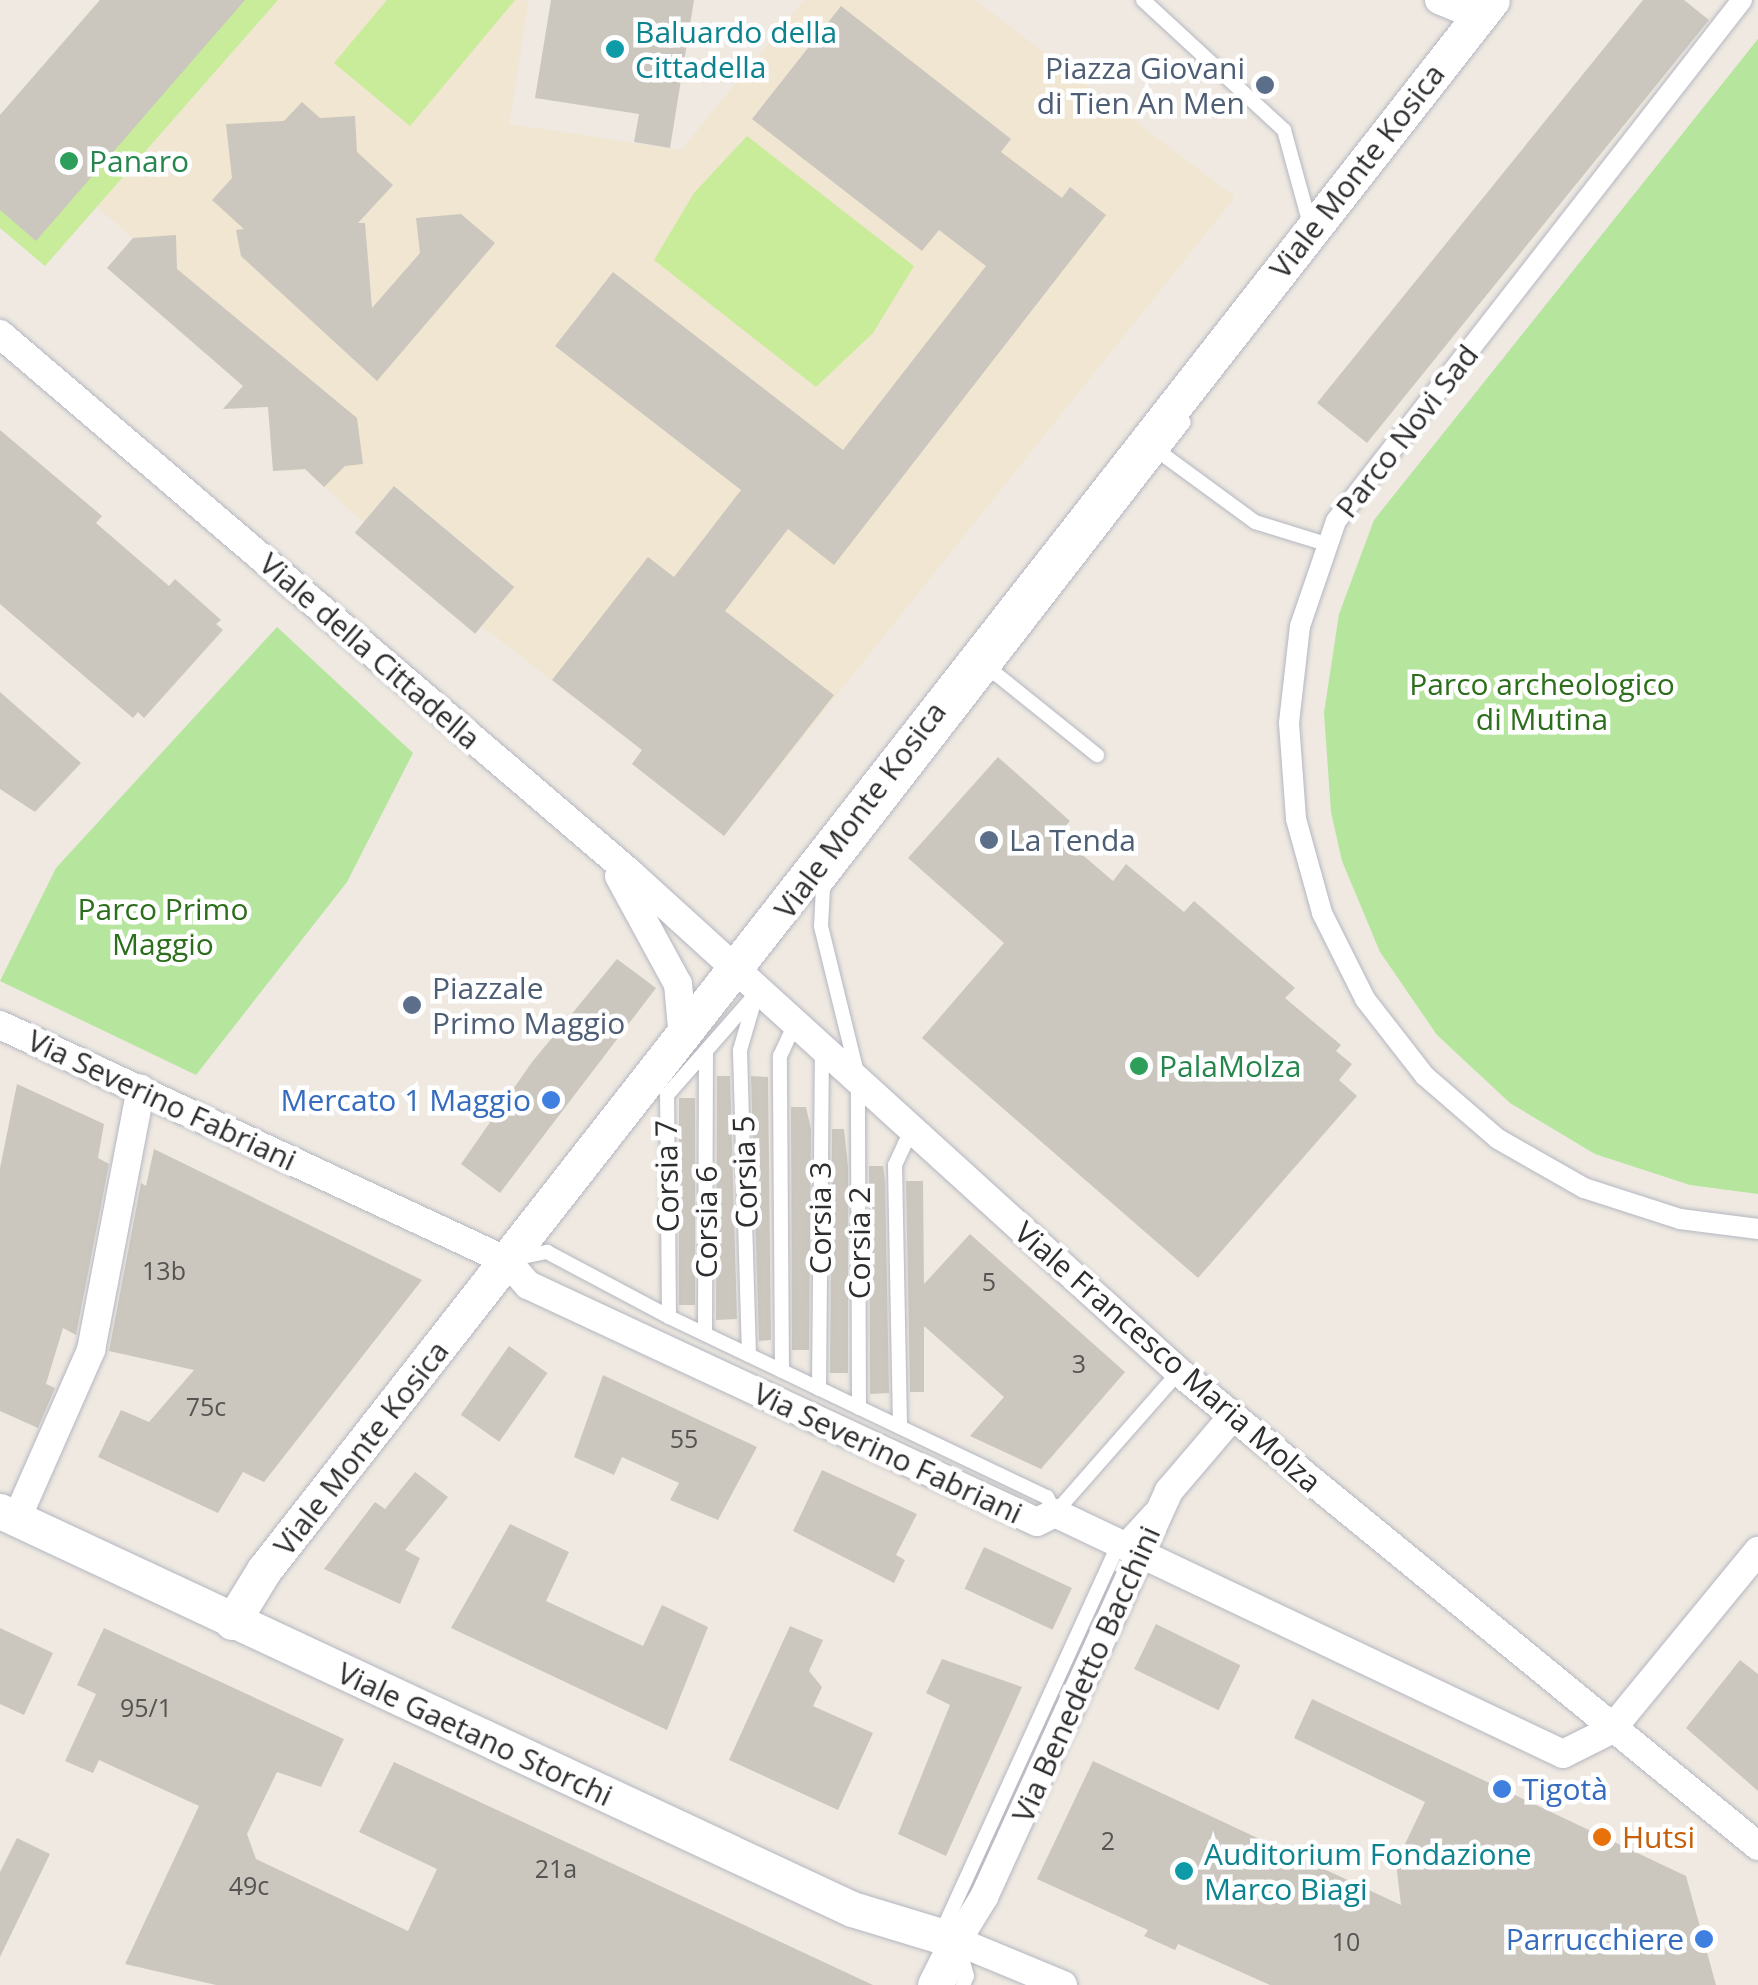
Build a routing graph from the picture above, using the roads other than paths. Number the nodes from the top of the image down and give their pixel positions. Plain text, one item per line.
1 (1143, 0) edge
2 (1439, 0) edge
3 (1512, 0) edge
4 (1742, 0) edge
5 (1486, 8) edge
6 (1311, 229) junction
7 (0, 334) edge
8 (1153, 447) junction
9 (1326, 544) junction
10 (984, 664) junction
11 (1097, 755) dead end
12 (606, 853) junction
13 (747, 982) junction
14 (0, 1024) edge
15 (795, 1024) junction
16 (694, 1045) junction
17 (822, 1048) junction
18 (858, 1077) junction
19 (141, 1090) junction
20 (910, 1133) junction
21 (1758, 1229) edge
22 (507, 1261) junction
23 (669, 1317) junction
24 (705, 1334) junction
25 (750, 1356) junction
26 (782, 1371) junction
27 (1179, 1372) junction
28 (819, 1389) junction
29 (860, 1408) junction
30 (1232, 1417) junction
31 (900, 1426) junction
32 (1055, 1513) junction
33 (8, 1514) edge
34 (1129, 1551) junction
35 (1758, 1551) edge
36 (232, 1622) junction
37 (1611, 1730) junction
38 (1758, 1846) edge
39 (948, 1939) junction
40 (935, 1985) edge
41 (963, 1985) edge
42 (1063, 1985) edge

1 - 6 lane
2 - 5 street
3 - 8 lane, Viale Monte Kosica
4 - 9 street, Parco Novi Sad
5 - 6 street, Viale Monte Kosica
6 - 8 street, Viale Monte Kosica
7 - 12 street, Viale della Cittadella
8 - 9 lane
8 - 10 street, Viale Monte Kosica
9 - 21 street, Parco Novi Sad
10 - 11 lane
10 - 13 street, Viale Monte Kosica
10 - 18 lane, Viale Monte Kosica
12 - 13 street, Viale della Cittadella
12 - 16 street
13 - 15 street, Viale Francesco Maria Molza
13 - 16 street, Viale Monte Kosica
13 - 25 lane, Corsia 5
14 - 19 street, Via Severino Fabriani
15 - 17 street, Viale Francesco Maria Molza
15 - 26 lane
16 - 22 street, Viale Monte Kosica
16 - 23 lane, Corsia 7
16 - 24 lane, Corsia 6
17 - 18 street, Viale Francesco Maria Molza
17 - 28 lane, Corsia 3
18 - 20 street, Viale Francesco Maria Molza
18 - 29 lane, Corsia 2
19 - 22 street, Via Severino Fabriani
19 - 33 street
20 - 27 street, Viale Francesco Maria Molza
20 - 31 lane
22 - 23 lane
22 - 32 street, Via Severino Fabriani
22 - 36 street, Viale Monte Kosica
23 - 24 lane
24 - 25 lane
25 - 26 lane
26 - 28 lane
27 - 30 street, Viale Francesco Maria Molza
27 - 32 lane
28 - 29 lane
29 - 31 lane
30 - 34 street, Via Benedetto Bacchini
30 - 37 street, Viale Francesco Maria Molza
31 - 32 lane
32 - 34 street, Via Severino Fabriani
33 - 36 street, Viale Gaetano Storchi
34 - 37 street, Via Severino Fabriani
34 - 39 street, Via Benedetto Bacchini
35 - 37 street
36 - 39 street, Viale Gaetano Storchi
37 - 38 street
39 - 40 street
39 - 41 lane
39 - 42 street

